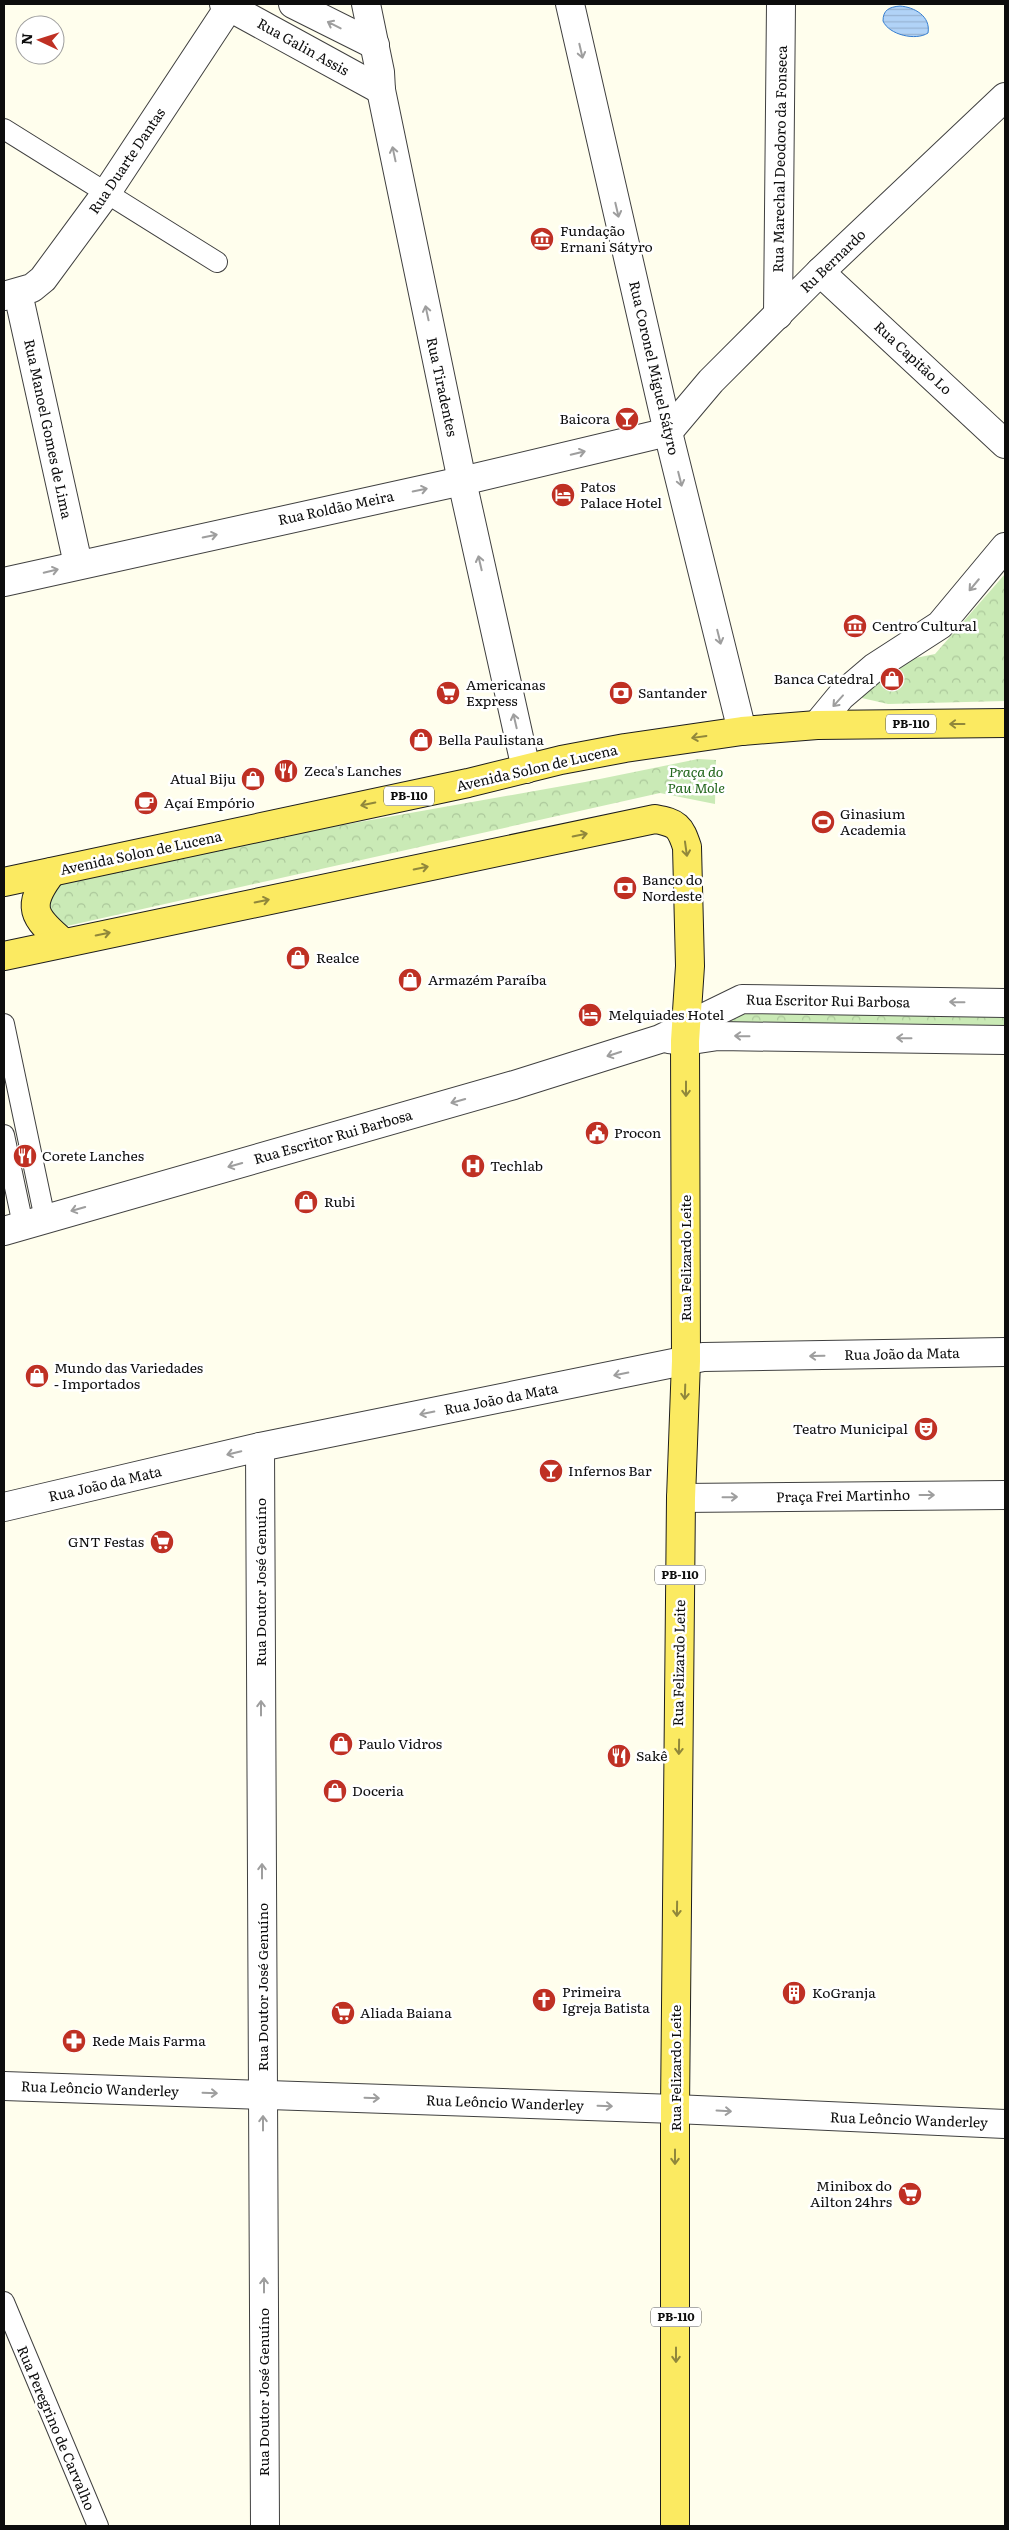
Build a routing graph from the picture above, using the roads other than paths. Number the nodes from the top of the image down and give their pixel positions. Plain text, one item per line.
1 (293, 4) edge
2 (366, 4) edge
3 (570, 4) edge
4 (781, 4) edge
5 (228, 5) edge
6 (375, 46) junction
7 (381, 90) junction
8 (1005, 97) edge
9 (4, 129) edge
10 (107, 192) junction
11 (217, 262) dead end
12 (820, 272) junction
13 (11, 294) edge
14 (778, 315) junction
15 (668, 432) junction
16 (1005, 444) edge
17 (462, 481) junction
18 (1005, 548) edge
19 (78, 564) junction
20 (4, 582) edge
21 (1005, 724) edge
22 (817, 725) junction
23 (742, 731) junction
24 (526, 769) junction
25 (52, 872) junction
26 (4, 882) edge
27 (64, 943) junction
28 (4, 956) edge
29 (1005, 1003) edge
30 (4, 1024) edge
31 (677, 1035) junction
32 (1005, 1040) edge
33 (4, 1134) edge
34 (24, 1225) edge
35 (1005, 1352) edge
36 (686, 1361) junction
37 (260, 1447) junction
38 (1005, 1495) edge
39 (681, 1498) junction
40 (4, 1507) edge
41 (4, 2086) edge
42 (263, 2094) junction
43 (675, 2108) junction
44 (1005, 2124) edge
45 (4, 2302) edge
46 (98, 2526) edge
47 (265, 2526) edge
48 (675, 2526) edge

6 -> 1 street
2 - 6 street, Rua Tiradentes
3 -> 15 street, Rua Coronel Miguel Sátyro
4 - 14 street, Rua Marechal Deodoro da Fonseca
5 - 7 street, Rua Galin Assis
5 - 10 street, Rua Duarte Dantas
6 - 7 street, Rua Tiradentes
17 -> 7 street, Rua Tiradentes
8 - 12 street, Ru Bernardo
9 - 10 street
10 - 11 street
10 - 13 street, Rua Duarte Dantas
12 - 14 street, Ru Bernardo
12 - 16 street, Rua Capitão Lo
13 - 19 street, Rua Manoel Gomes de Lima
14 - 15 street, Ru Bernardo
17 -> 15 street, Rua Roldão Meira
15 -> 23 street, Rua Coronel Miguel Sátyro
19 -> 17 street, Rua Roldão Meira
24 -> 17 street, Rua Tiradentes
18 -> 22 street
20 -> 19 street, Rua Roldão Meira
21 -> 22 main road, PB-110
22 - 23 main road, Avenida Solon de Lucena / PB-110
23 -> 24 main road, Avenida Solon de Lucena / PB-110
24 -> 25 main road, Avenida Solon de Lucena / PB-110
25 - 26 main road, Avenida Solon de Lucena / PB-110
25 - 27 main road
27 - 28 main road, PB-110
27 -> 31 main road, Rua Felizardo Leite / PB-110
29 -> 31 street, Rua Escritor Rui Barbosa
30 - 34 street
32 -> 31 street, Rua Escritor Rui Barbosa
31 -> 34 street, Rua Escritor Rui Barbosa
31 -> 36 main road, Rua Felizardo Leite / PB-110
33 - 34 street
35 -> 36 street, Rua João da Mata
36 -> 37 street, Rua João da Mata
36 -> 39 main road, Rua Felizardo Leite / PB-110
37 -> 40 street, Rua João da Mata
42 -> 37 street, Rua Doutor José Genuíno
39 -> 38 street, Praça Frei Martinho
39 -> 43 main road, Rua Felizardo Leite / PB-110
41 -> 42 street, Rua Leôncio Wanderley
42 -> 43 street, Rua Leôncio Wanderley
47 -> 42 street, Rua Doutor José Genuíno
43 -> 44 street, Rua Leôncio Wanderley
43 -> 48 main road, Rua Felizardo Leite / PB-110
45 - 46 street, Rua Peregrino de Carvalho

